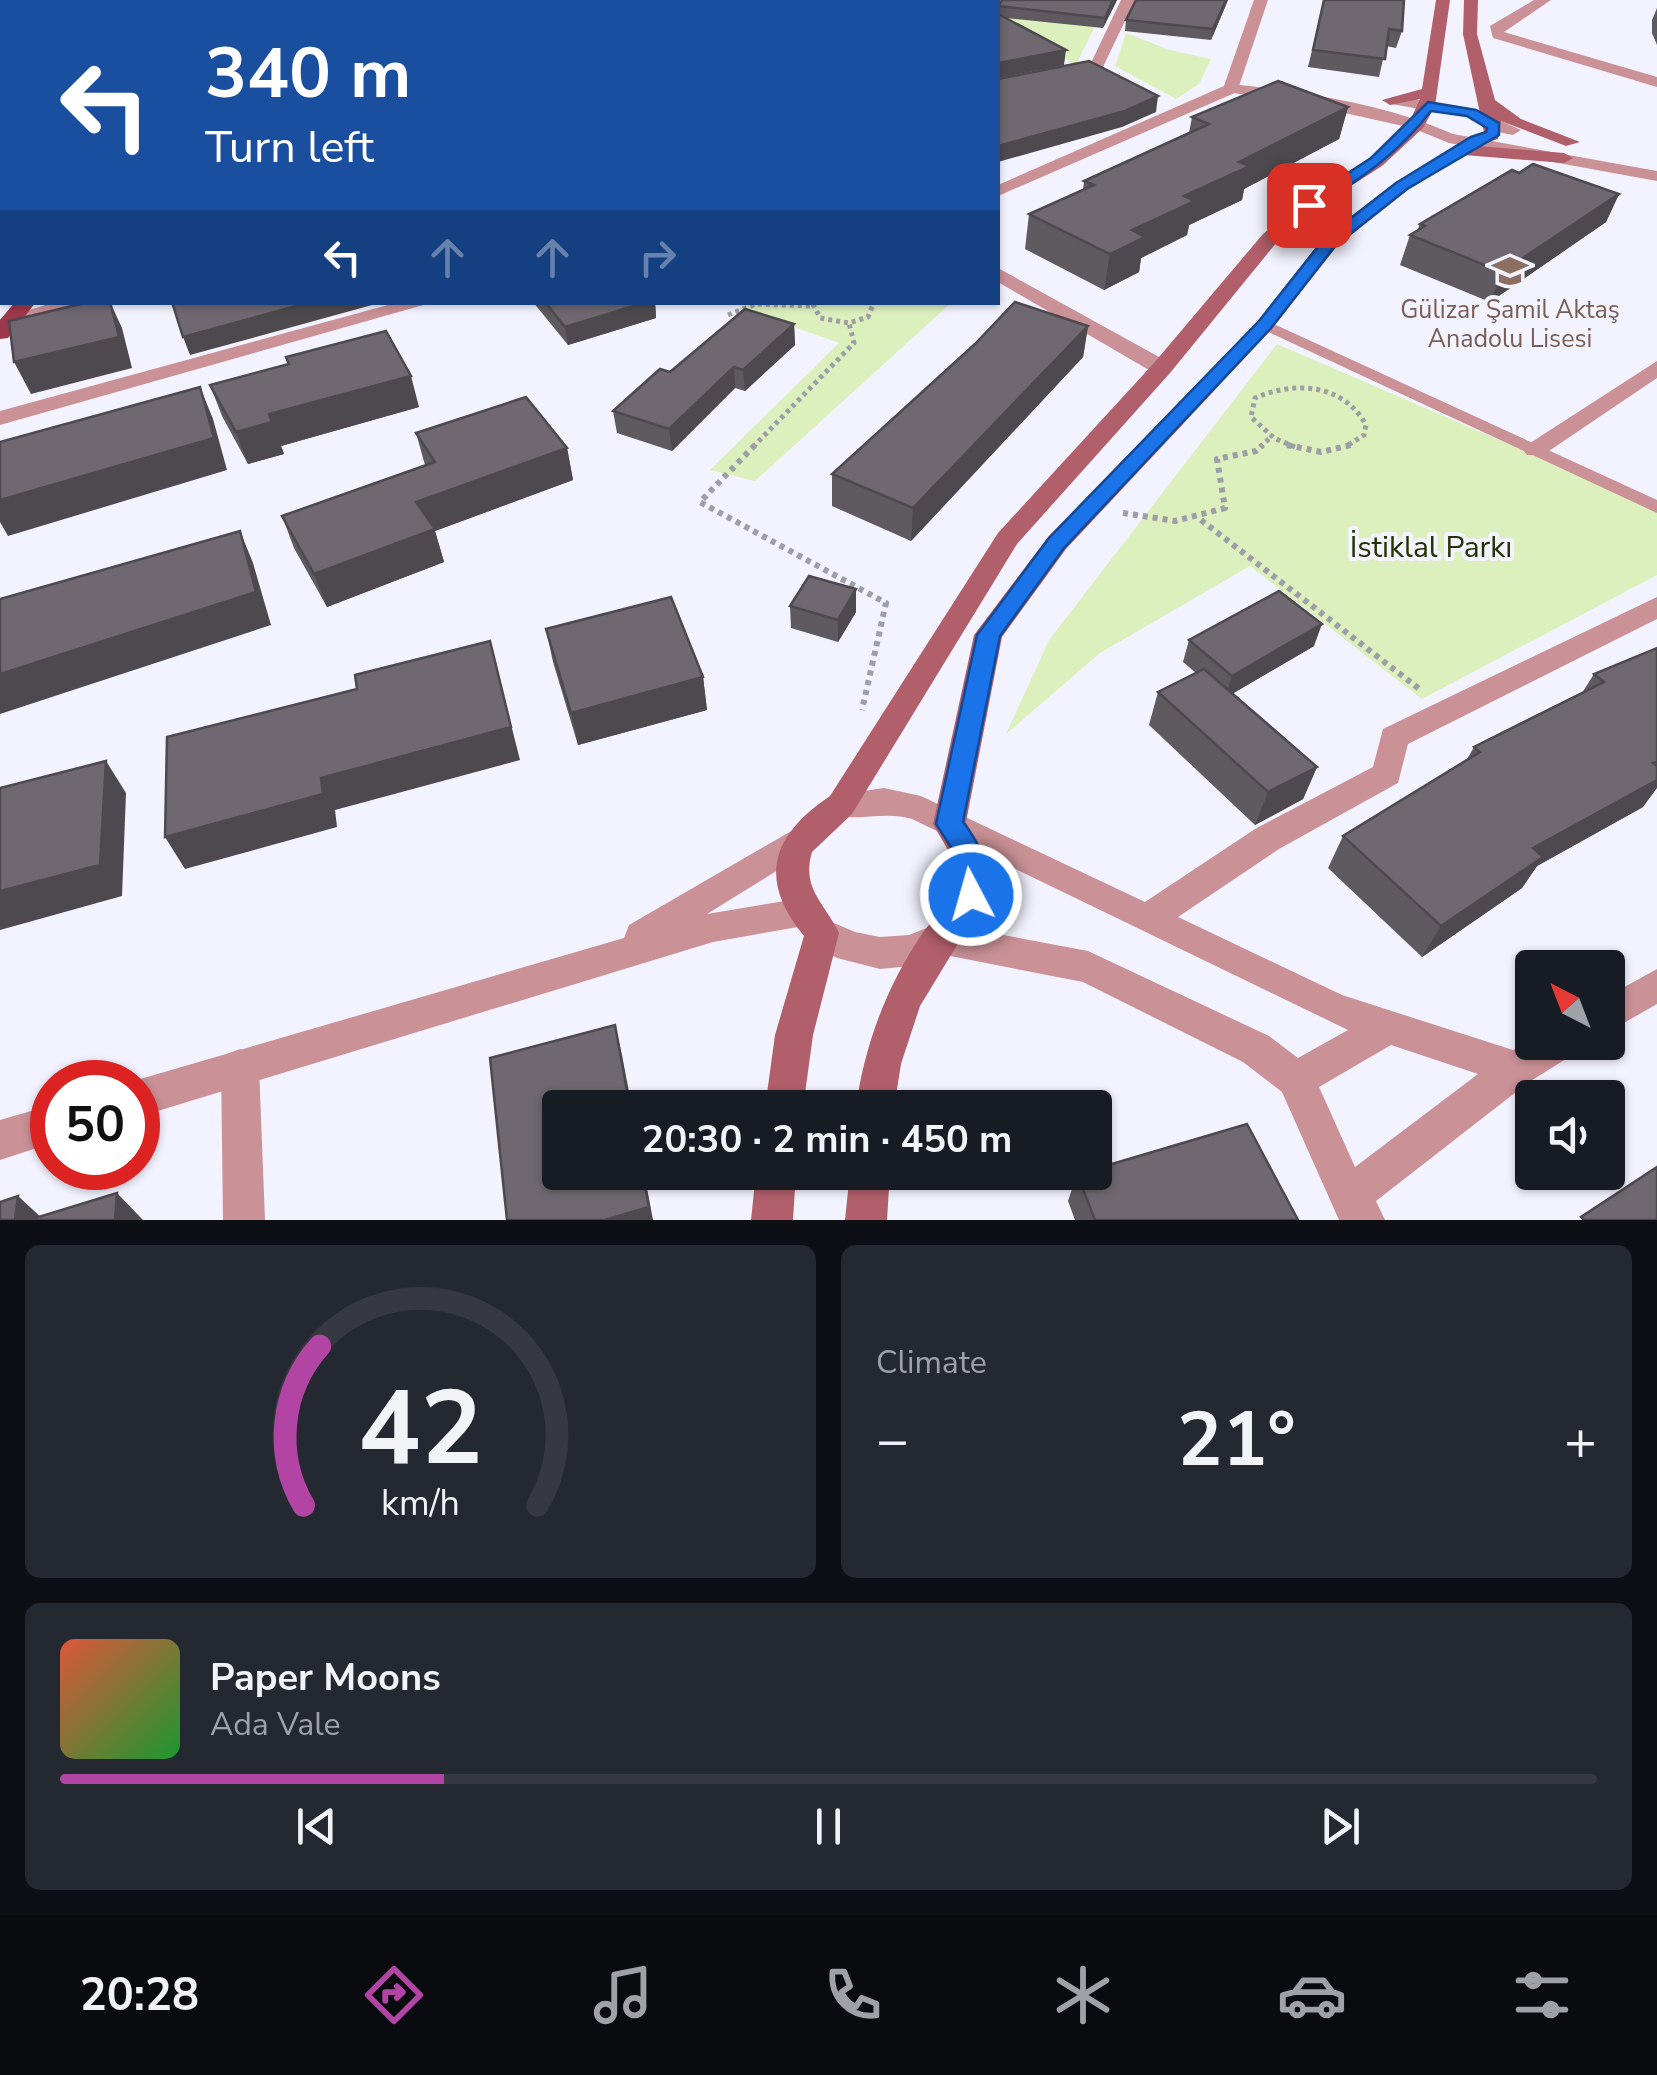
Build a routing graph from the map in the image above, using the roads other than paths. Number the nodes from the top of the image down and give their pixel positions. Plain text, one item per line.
1 (1128, 0) edge
2 (1261, 0) edge
3 (1443, 0) edge
4 (1471, 0) edge
5 (1544, 0) edge
6 (1097, 66) junction
7 (1115, 74) edge
8 (1234, 82) junction
9 (1657, 82) edge
10 (1000, 88) edge
11 (1166, 100) dead end
12 (1486, 100) junction
13 (1384, 107) junction
14 (1184, 109) junction
15 (1419, 116) junction
16 (1485, 133) junction
17 (1568, 150) junction
18 (1448, 157) junction
19 (1657, 159) edge
20 (1657, 176) edge
21 (1000, 190) edge
22 (1000, 275) edge
23 (64, 305) edge
24 (413, 305) edge
25 (3, 318) edge
26 (1265, 325) junction
27 (1162, 368) junction
28 (1657, 368) edge
29 (0, 418) edge
30 (1535, 450) junction
31 (1657, 507) edge
32 (1657, 607) edge
33 (840, 805) junction
34 (949, 824) junction
35 (800, 839) junction
36 (1149, 918) junction
37 (812, 923) junction
38 (939, 938) junction
39 (600, 960) junction
40 (1657, 985) edge
41 (1625, 1005) edge
42 (1389, 1027) junction
43 (1531, 1060) edge
44 (240, 1067) junction
45 (1516, 1069) junction
46 (1296, 1080) junction
47 (786, 1090) edge
48 (877, 1090) edge
49 (160, 1091) edge
50 (30, 1131) edge
51 (0, 1140) edge
52 (774, 1190) edge
53 (868, 1190) edge
54 (1356, 1208) edge
55 (244, 1220) edge
56 (772, 1220) edge
57 (866, 1220) edge

1 - 6 street
2 - 8 street
3 - 15 main road
4 - 12 main road
5 - 9 street
6 - 7 street
6 - 10 street
8 - 13 street
8 - 14 street
11 - 14 street
12 - 16 main road
12 - 17 main road
13 - 15 main road
13 - 15 main road
14 - 21 street
15 - 16 street
15 - 16 street
15 - 27 main road
16 - 17 street
16 - 18 main road
17 - 18 main road
17 - 19 street
17 - 20 street
18 - 26 main road
22 - 27 street
23 - 25 street
24 - 29 street
26 - 30 lane
26 - 34 main road
27 - 33 main road
28 - 30 street
30 - 31 lane
32 - 36 street
33 - 34 street
33 - 35 main road
34 - 36 street
34 - 38 main road
35 - 37 main road
35 - 39 street
36 - 42 street
37 - 38 street
37 - 39 street
37 - 47 main road
38 - 46 street
38 - 48 main road
39 - 44 street
40 - 41 street
42 - 45 street
42 - 46 street
43 - 45 street
44 - 49 street
44 - 55 street
45 - 54 street
46 - 54 street
50 - 51 street
52 - 56 main road
53 - 57 main road

